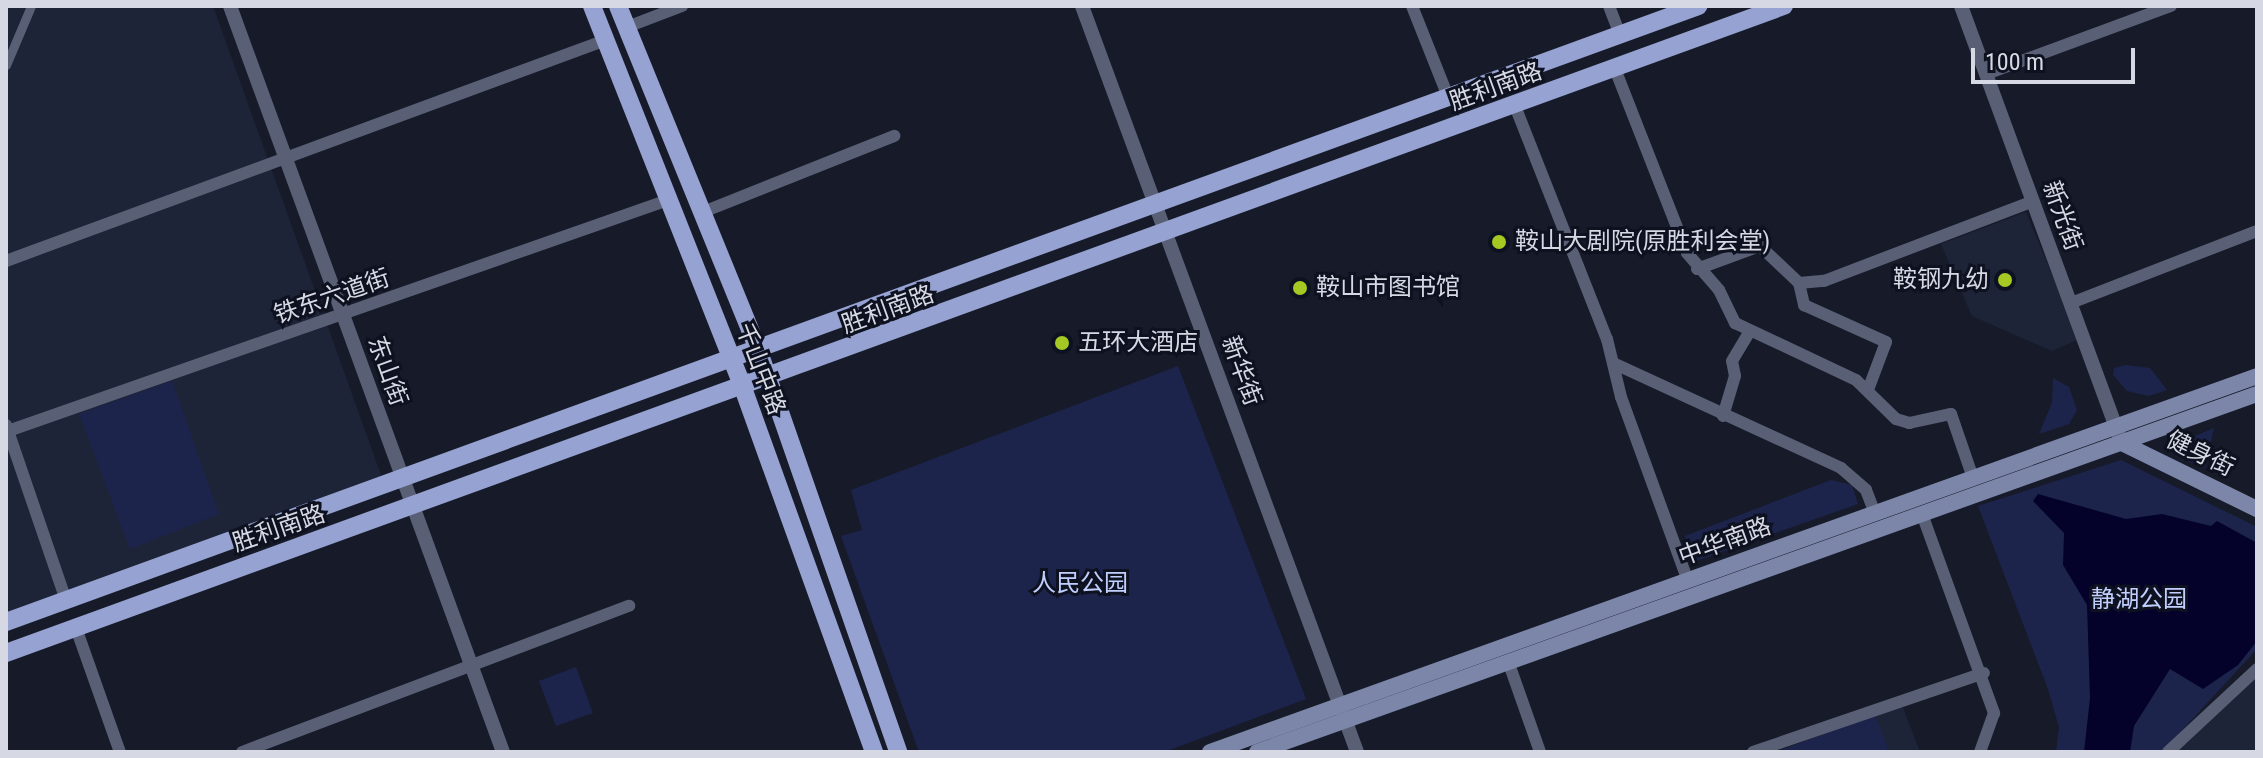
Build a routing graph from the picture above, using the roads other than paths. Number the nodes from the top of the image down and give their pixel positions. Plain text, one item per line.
1 (31, 6) edge
2 (230, 6) edge
3 (589, 6) edge
4 (619, 6) edge
5 (631, 6) edge
6 (682, 6) edge
7 (1082, 6) edge
8 (1412, 6) edge
9 (1609, 6) edge
10 (1698, 6) edge
11 (1784, 6) edge
12 (1961, 6) edge
13 (2171, 6) edge
14 (627, 27) junction
15 (1620, 35) junction
16 (603, 41) junction
17 (6, 65) edge
18 (1615, 69) junction
19 (1986, 74) junction
20 (1449, 99) junction
21 (1515, 106) junction
22 (894, 136) dead end
23 (286, 158) junction
24 (668, 200) junction
25 (1156, 201) junction
26 (2033, 201) junction
27 (703, 212) junction
28 (2257, 231) edge
29 (1167, 233) junction
30 (6, 261) edge
31 (1697, 269) junction
32 (1799, 283) junction
33 (2071, 303) junction
34 (344, 317) junction
35 (1749, 333) junction
36 (758, 349) junction
37 (730, 360) junction
38 (1613, 363) junction
39 (2257, 376) edge
40 (769, 379) junction
41 (743, 388) junction
42 (1868, 390) junction
43 (2257, 394) edge
44 (1723, 416) junction
45 (7, 428) edge
46 (2120, 435) junction
47 (403, 478) junction
48 (1973, 478) junction
49 (414, 508) junction
50 (2257, 509) edge
51 (1875, 513) junction
52 (1922, 514) junction
53 (1688, 581) junction
54 (66, 600) junction
55 (629, 606) dead end
56 (6, 622) edge
57 (76, 628) junction
58 (6, 653) edge
59 (1508, 661) junction
60 (471, 665) junction
61 (2257, 669) edge
62 (1984, 673) junction
63 (1342, 712) junction
64 (120, 752) edge
65 (242, 752) edge
66 (503, 752) edge
67 (874, 752) edge
68 (898, 752) edge
69 (1210, 752) edge
70 (1257, 752) edge
71 (1357, 752) edge
72 (1540, 752) edge
73 (1753, 752) edge
74 (1980, 752) edge
75 (2168, 752) edge

1 - 17 street
2 - 23 street, 东山街
3 - 16 main road, 千山中路
4 - 14 main road, 千山中路
5 - 14 street
6 - 14 street
7 - 25 street, 新华街
8 - 20 street
9 - 15 street
10 - 15 main road, 胜利南路
11 - 18 main road, 胜利南路
12 - 19 street, 新光街
13 - 19 street
14 - 27 main road, 千山中路
15 - 20 main road, 胜利南路
16 - 23 street
16 - 24 main road, 千山中路
18 - 21 main road, 胜利南路
18 - 31 street
19 - 26 street, 新光街
20 - 25 main road, 胜利南路
21 - 29 main road, 胜利南路
21 - 38 street
22 - 27 street
23 - 30 street
23 - 34 street, 东山街
24 - 34 street, 铁东六道街
24 - 37 main road, 千山中路
25 - 29 street, 新华街
25 - 36 main road, 胜利南路
26 - 32 street
26 - 33 street, 新光街
27 - 36 main road, 千山中路
28 - 33 street
29 - 40 main road, 胜利南路
29 - 63 street, 新华街
31 - 32 street
31 - 35 street
32 - 42 street
33 - 46 street, 新光街
34 - 45 street, 铁东六道街
34 - 47 street, 东山街
35 - 42 street
35 - 44 street
36 - 37 main road, 胜利南路
36 - 40 main road, 千山中路
37 - 41 main road, 千山中路
37 - 47 main road, 胜利南路
38 - 44 street
38 - 53 street
39 - 46 main road, 中华南路
40 - 41 main road, 胜利南路
40 - 68 main road, 千山中路
41 - 49 main road, 胜利南路
41 - 67 main road, 千山中路
42 - 48 street
43 - 46 main road
44 - 51 street
45 - 54 street
46 - 48 main road, 中华南路
46 - 50 main road, 健身街
46 - 52 main road
47 - 49 street, 东山街
47 - 54 main road, 胜利南路
48 - 51 main road, 中华南路
49 - 57 main road, 胜利南路
49 - 60 street, 东山街
51 - 53 main road, 中华南路
52 - 59 main road
52 - 62 street
53 - 63 main road, 中华南路
54 - 56 main road, 胜利南路
55 - 60 street
57 - 58 main road, 胜利南路
57 - 64 street
59 - 63 main road
59 - 72 street
60 - 65 street
60 - 66 street, 东山街
61 - 75 street
62 - 73 street
62 - 74 street
63 - 69 main road, 中华南路
63 - 70 main road
63 - 71 street, 新华街

